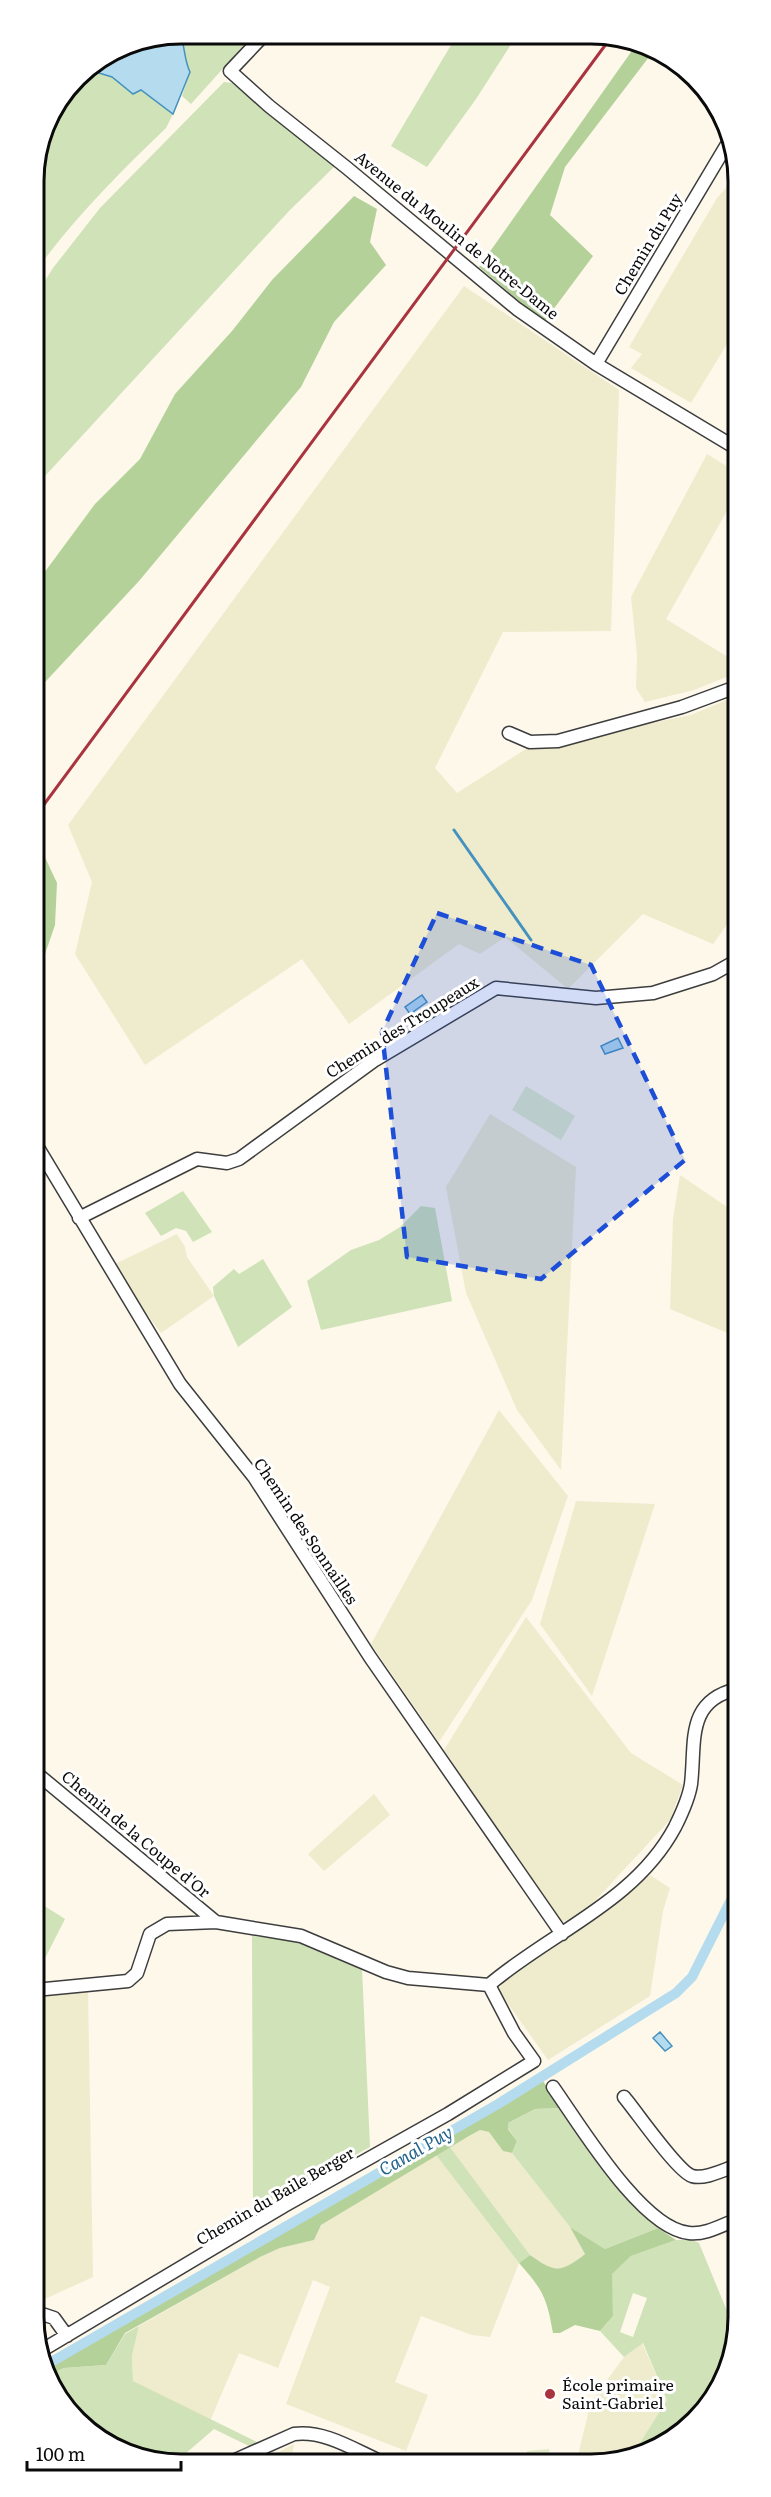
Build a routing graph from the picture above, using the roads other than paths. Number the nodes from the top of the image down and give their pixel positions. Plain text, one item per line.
1 (256, 44) edge
2 (724, 150) edge
3 (596, 364) junction
4 (728, 443) edge
5 (728, 690) edge
6 (509, 733) dead end
7 (728, 966) edge
8 (44, 1158) edge
9 (79, 1218) junction
10 (727, 1693) edge
11 (44, 1779) edge
12 (216, 1922) junction
13 (562, 1934) junction
14 (489, 1985) junction
15 (44, 1989) edge
16 (553, 2088) dead end
17 (624, 2097) dead end
18 (727, 2169) edge
19 (727, 2223) edge
20 (44, 2315) edge
21 (67, 2336) junction
22 (47, 2347) edge
23 (249, 2454) edge
24 (364, 2454) edge

1 - 3 street, Avenue du Moulin de Notre-Dame
2 - 3 street, Chemin du Puy
3 - 4 street, Avenue du Moulin de Notre-Dame
5 - 6 street
7 - 9 street, Chemin des Troupeaux
8 - 9 street, Chemin des Sonnailles
9 - 13 street, Chemin des Sonnailles
10 - 13 street
11 - 12 street, Chemin de la Coupe d'Or
12 - 14 street, Chemin de la Coupe d'Or
12 - 15 street, Chemin de la Coupe d'Or
13 - 14 street
14 - 21 street, Chemin du Baile Berger
16 - 19 street
17 - 18 street
20 - 21 street
21 - 22 street, Chemin du Baile Berger
23 - 24 street

